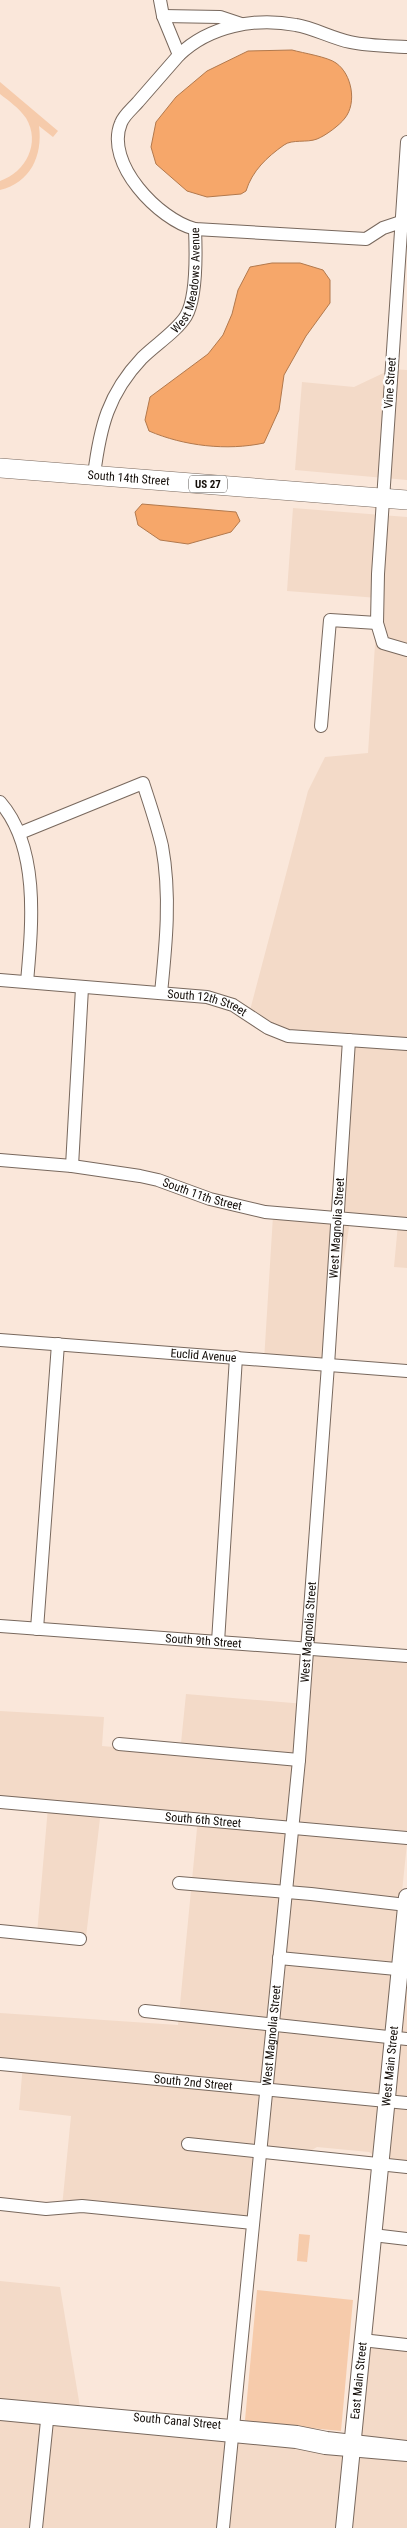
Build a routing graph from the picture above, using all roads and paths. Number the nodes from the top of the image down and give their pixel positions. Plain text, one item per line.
1 (160, 0) edge
2 (163, 16) junction
3 (241, 24) junction
4 (407, 47) edge
5 (178, 55) junction
6 (407, 142) edge
7 (404, 220) edge
8 (195, 229) junction
9 (0, 468) edge
10 (94, 475) junction
11 (383, 498) junction
12 (407, 500) edge
13 (377, 623) junction
14 (407, 650) edge
15 (321, 726) dead end
16 (0, 802) edge
17 (20, 833) junction
18 (0, 980) edge
19 (27, 982) junction
20 (82, 988) junction
21 (161, 993) junction
22 (349, 1040) junction
23 (407, 1044) edge
24 (0, 1160) edge
25 (72, 1166) junction
26 (338, 1218) junction
27 (407, 1224) edge
28 (0, 1340) edge
29 (58, 1344) junction
30 (236, 1357) junction
31 (328, 1365) junction
32 (407, 1371) edge
33 (0, 1626) edge
34 (37, 1629) junction
35 (218, 1642) junction
36 (308, 1648) junction
37 (407, 1656) edge
38 (119, 1744) dead end
39 (299, 1760) junction
40 (0, 1802) edge
41 (292, 1827) junction
42 (407, 1838) edge
43 (179, 1883) dead end
44 (286, 1892) junction
45 (407, 1902) edge
46 (0, 1931) edge
47 (80, 1939) dead end
48 (279, 1958) junction
49 (403, 1970) edge
50 (145, 2010) dead end
51 (272, 2024) junction
52 (400, 2039) edge
53 (0, 2064) edge
54 (266, 2089) junction
55 (386, 2100) junction
56 (407, 2103) edge
57 (188, 2144) dead end
58 (260, 2152) junction
59 (380, 2164) junction
60 (407, 2167) edge
61 (0, 2204) edge
62 (253, 2223) junction
63 (373, 2235) junction
64 (407, 2239) edge
65 (362, 2340) junction
66 (407, 2345) edge
67 (0, 2405) edge
68 (0, 2414) edge
69 (48, 2414) junction
70 (233, 2431) junction
71 (352, 2445) junction
72 (407, 2447) edge
73 (407, 2456) edge
74 (36, 2528) edge
75 (223, 2528) edge
76 (344, 2528) edge

1 - 2 street
2 - 3 street
2 - 5 street
3 - 4 street
3 - 5 street, West Meadows Avenue
5 - 8 street, West Meadows Avenue
6 - 7 street, Vine Street
7 - 8 street
7 - 11 street, Vine Street
8 - 10 street, West Meadows Avenue
9 - 10 highway, South 14th Street / US 27
10 - 11 highway, South 14th Street / US 27
11 - 12 highway, South 14th Street / US 27
11 - 13 street, Vine Street
13 - 14 street
13 - 15 street
16 - 17 street
17 - 19 street
17 - 21 street
18 - 19 street, South 12th Street
19 - 20 street, South 12th Street
20 - 21 street, South 12th Street
20 - 25 street
21 - 22 street, South 12th Street
22 - 23 street, South 12th Street
22 - 26 street, West Magnolia Street
24 - 25 street, South 11th Street
25 - 26 street, South 11th Street
26 - 27 street, South 11th Street
26 - 31 street, West Magnolia Street
28 - 29 street, Euclid Avenue
29 - 30 street, Euclid Avenue
29 - 34 street
30 - 31 street, Euclid Avenue
30 - 35 street
31 - 32 street, Euclid Avenue
31 - 36 street, West Magnolia Street
33 - 34 street, South 9th Street
34 - 35 street, South 9th Street
35 - 36 street, South 9th Street
36 - 37 street, South 9th Street
36 - 39 street, West Magnolia Street
38 - 39 street
39 - 41 street, West Magnolia Street
40 - 41 street, South 6th Street
41 - 42 street, South 6th Street
41 - 44 street, West Magnolia Street
43 - 44 street
44 - 45 street
44 - 48 street, West Magnolia Street
45 - 49 main road, West Main Street
46 - 47 street
48 - 49 street
48 - 51 street, West Magnolia Street
49 - 52 main road, West Main Street
50 - 51 street
51 - 52 street
51 - 54 street, West Magnolia Street
52 - 55 main road, West Main Street
53 - 54 street, South 2nd Street
54 - 55 street, South 2nd Street
54 - 58 street, West Magnolia Street
55 - 56 street, South 2nd Street
55 - 59 main road, West Main Street
57 - 58 street
58 - 59 street
58 - 62 street, West Magnolia Street
59 - 60 street
59 - 63 main road, West Main Street
61 - 62 street
62 - 70 street, West Magnolia Street
63 - 64 street
63 - 65 main road, East Main Street
65 - 66 street
65 - 71 main road, East Main Street
67 - 69 street
68 - 69 street
69 - 70 street
69 - 74 street
70 - 71 street
70 - 75 street, West Magnolia Street
71 - 72 street
71 - 73 street
71 - 76 main road, East Main Street

